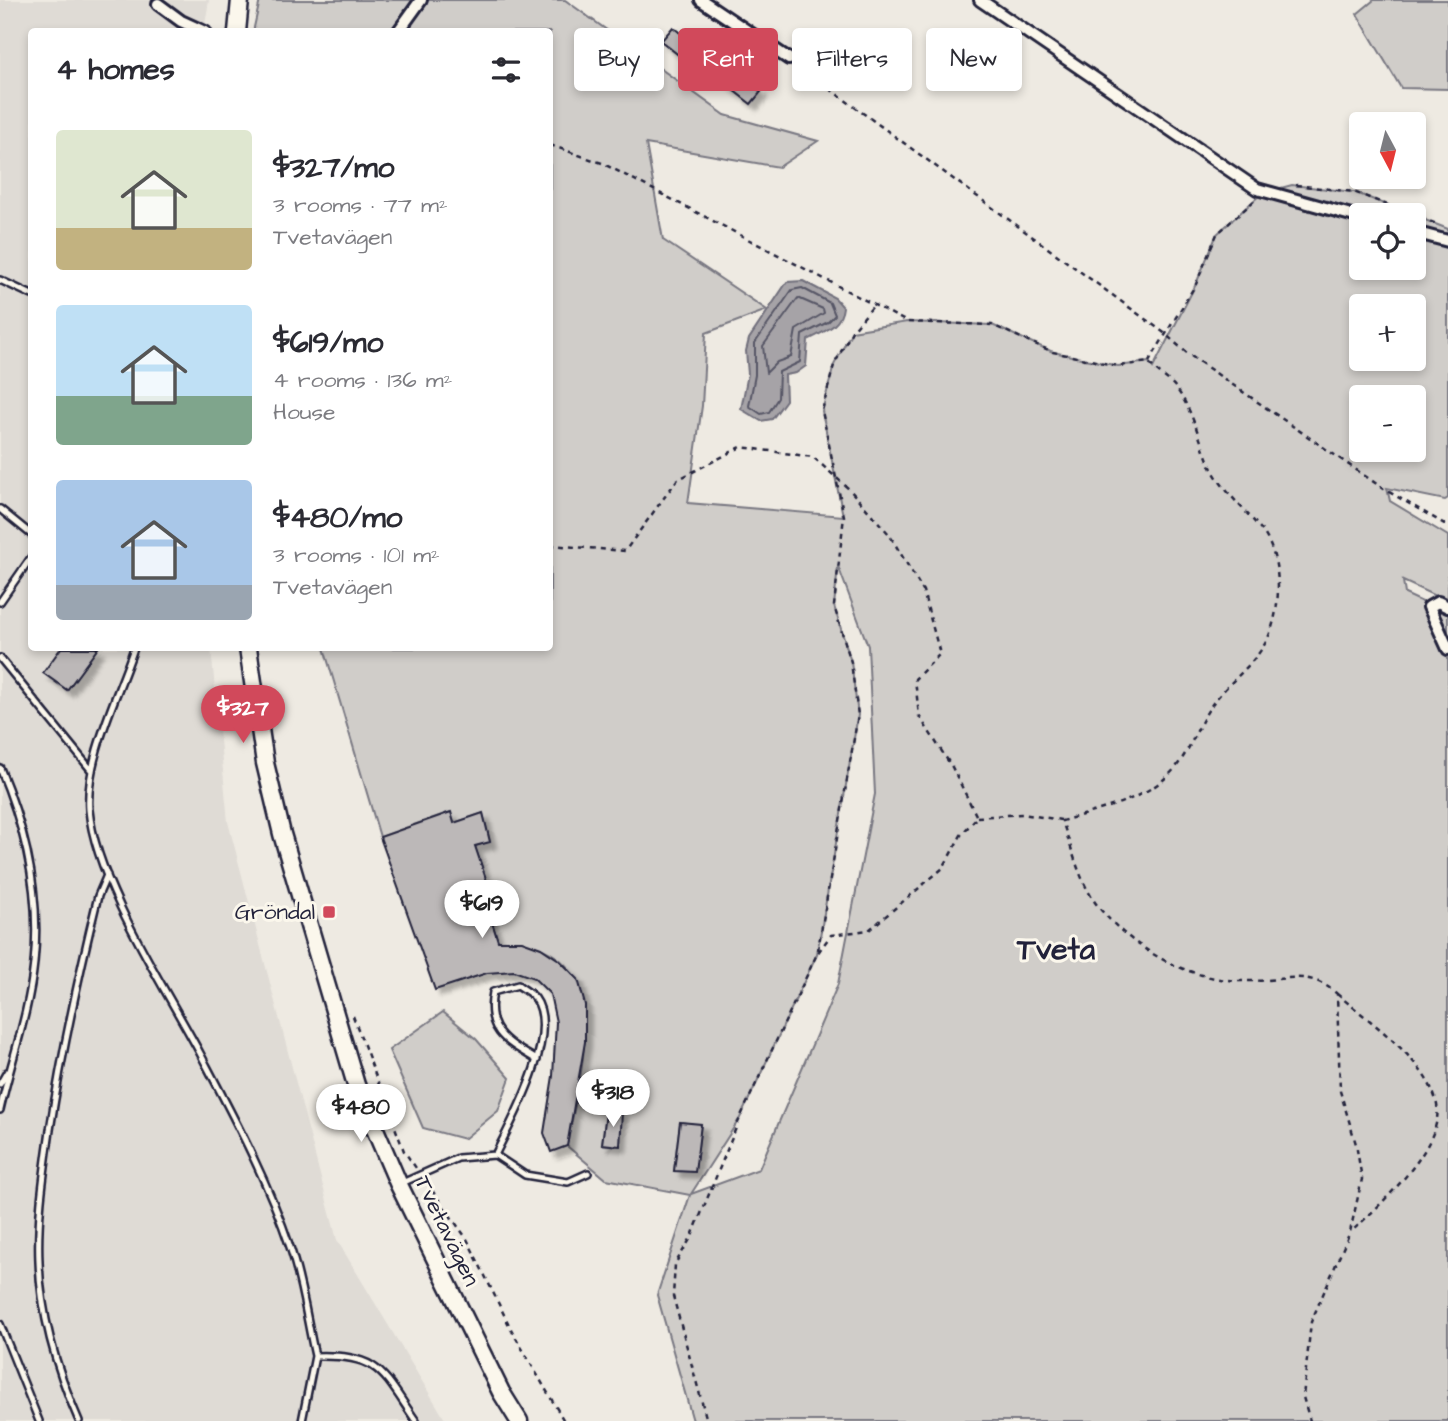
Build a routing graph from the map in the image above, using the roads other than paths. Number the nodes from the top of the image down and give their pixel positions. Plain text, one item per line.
1 (240, 0) edge
2 (421, 0) edge
3 (701, 0) edge
4 (980, 0) edge
5 (156, 2) edge
6 (196, 28) edge
7 (237, 28) edge
8 (401, 28) edge
9 (789, 59) road end
10 (1349, 214) edge
11 (1426, 236) edge
12 (1448, 242) edge
13 (0, 280) edge
14 (28, 293) edge
15 (0, 509) edge
16 (28, 532) edge
17 (28, 562) edge
18 (0, 602) edge
19 (1448, 607) edge
20 (1448, 649) edge
21 (133, 651) edge
22 (248, 651) edge
23 (0, 658) edge
24 (0, 768) edge
25 (92, 771) junction
26 (107, 874) junction
27 (537, 1060) junction
28 (10, 1064) junction
29 (0, 1084) edge
30 (0, 1110) edge
31 (495, 1155) junction
32 (588, 1173) dead end
33 (399, 1185) junction
34 (0, 1324) edge
35 (315, 1356) junction
36 (38, 1421) edge
37 (79, 1421) edge
38 (302, 1421) edge
39 (416, 1421) edge
40 (519, 1421) edge

1 - 7 main road
2 - 8 street
3 - 9 street
4 - 10 street
5 - 6 street
11 - 12 street
13 - 14 lane
15 - 16 lane
17 - 18 lane
19 - 20 street
21 - 25 lane
22 - 33 main road, Tvetavägen
23 - 25 lane
24 - 28 lane
25 - 26 lane
26 - 35 lane
26 - 37 lane
27 - 27 lane
27 - 31 lane
28 - 29 lane
28 - 30 lane
31 - 32 lane
31 - 33 lane
33 - 40 main road, Tvetavägen
34 - 36 lane
35 - 38 lane
35 - 39 lane

